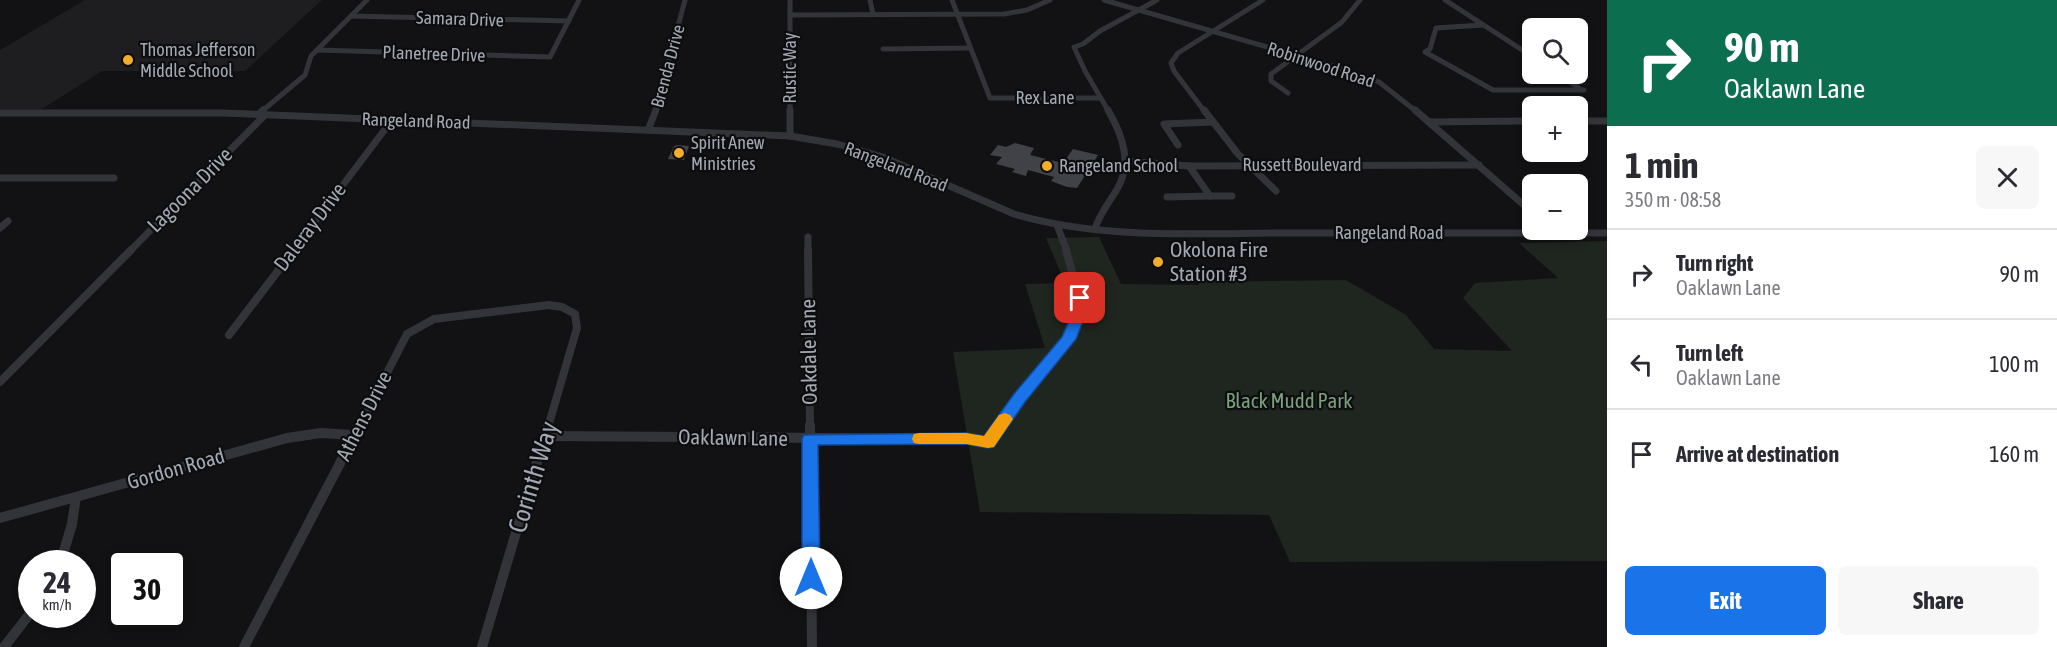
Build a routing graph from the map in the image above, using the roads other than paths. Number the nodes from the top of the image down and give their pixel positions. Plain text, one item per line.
1 (367, 0) edge
2 (579, 0) edge
3 (685, 0) edge
4 (790, 0) edge
5 (870, 0) edge
6 (952, 0) edge
7 (1050, 0) edge
8 (1104, 0) edge
9 (1157, 0) edge
10 (1263, 0) edge
11 (1360, 0) edge
12 (1445, 0) edge
13 (1139, 10) junction
14 (957, 14) junction
15 (790, 15) junction
16 (873, 15) junction
17 (351, 16) junction
18 (569, 21) junction
19 (1483, 25) junction
20 (1214, 31) junction
21 (970, 48) junction
22 (883, 49) dead end
23 (317, 50) junction
24 (1522, 50) edge
25 (1296, 55) junction
26 (1574, 84) edge
27 (1288, 93) dead end
28 (1100, 98) junction
29 (0, 113) edge
30 (265, 115) junction
31 (392, 120) junction
32 (1588, 121) edge
33 (1607, 121) edge
34 (1212, 122) junction
35 (1429, 122) junction
36 (1522, 122) edge
37 (648, 130) junction
38 (790, 136) junction
39 (1178, 145) dead end
40 (1126, 161) junction
41 (1247, 165) junction
42 (1479, 165) junction
43 (1189, 166) junction
44 (0, 178) edge
45 (114, 178) dead end
46 (1276, 191) dead end
47 (1210, 196) junction
48 (1232, 196) dead end
49 (1167, 197) dead end
50 (1522, 203) edge
51 (8, 221) dead end
52 (1057, 225) junction
53 (0, 228) edge
54 (1095, 229) junction
55 (1522, 231) edge
56 (1588, 232) edge
57 (1607, 233) edge
58 (808, 237) dead end
59 (569, 310) joint
60 (229, 335) dead end
61 (0, 382) edge
62 (353, 435) junction
63 (545, 436) junction
64 (810, 439) junction
65 (76, 497) junction
66 (0, 518) edge
67 (64, 550) edge
68 (19, 628) edge
69 (4, 647) edge
70 (244, 647) edge
71 (482, 647) edge
72 (812, 647) edge

1 - 17 street, Lagoona Drive
2 - 18 street
3 - 37 street, Brenda Drive
4 - 15 street, Rustic Way
5 - 16 street
6 - 14 street
7 - 14 street
8 - 13 street, Robinwood Road
9 - 13 street
10 - 20 street
11 - 25 street
12 - 19 street
13 - 20 street, Robinwood Road
13 - 28 street
14 - 16 street
14 - 21 street
15 - 16 street
15 - 38 street, Rustic Way
17 - 18 street, Samara Drive
17 - 23 street, Lagoona Drive
18 - 23 street, Planetree Drive
19 - 24 street
19 - 26 street
20 - 25 street, Robinwood Road
20 - 34 street
21 - 22 street
21 - 28 street, Rex Lane
23 - 30 street, Lagoona Drive
25 - 27 street
25 - 35 street, Robinwood Road
28 - 40 street
29 - 30 street, Rangeland Road
30 - 31 street, Rangeland Road
30 - 61 street, Lagoona Drive
31 - 37 street, Rangeland Road
31 - 60 street, Daleray Drive
32 - 33 street
34 - 39 street
34 - 41 street
35 - 36 street
35 - 42 street, Robinwood Road
37 - 38 street, Rangeland Road
38 - 52 street, Rangeland Road
40 - 43 street, Russett Boulevard
40 - 54 street
41 - 42 street, Russett Boulevard
41 - 43 street, Russett Boulevard
41 - 46 street
42 - 50 street, Robinwood Road
43 - 47 street
44 - 45 street
47 - 48 street
47 - 49 street
51 - 53 street
52 - 54 street, Rangeland Road
52 - 64 street, Oaklawn Lane
54 - 55 street, Rangeland Road
56 - 57 street, Rangeland Road
58 - 64 street, Oakdale Lane
59 - 62 street, Athens Drive
59 - 63 street, Corinth Way
62 - 65 street, Gordon Road
62 - 70 street, Athens Drive
63 - 64 street, Oaklawn Lane
63 - 71 street, Corinth Way
64 - 72 street, Oakdale Lane
65 - 66 street, Gordon Road
65 - 67 street
68 - 69 street

